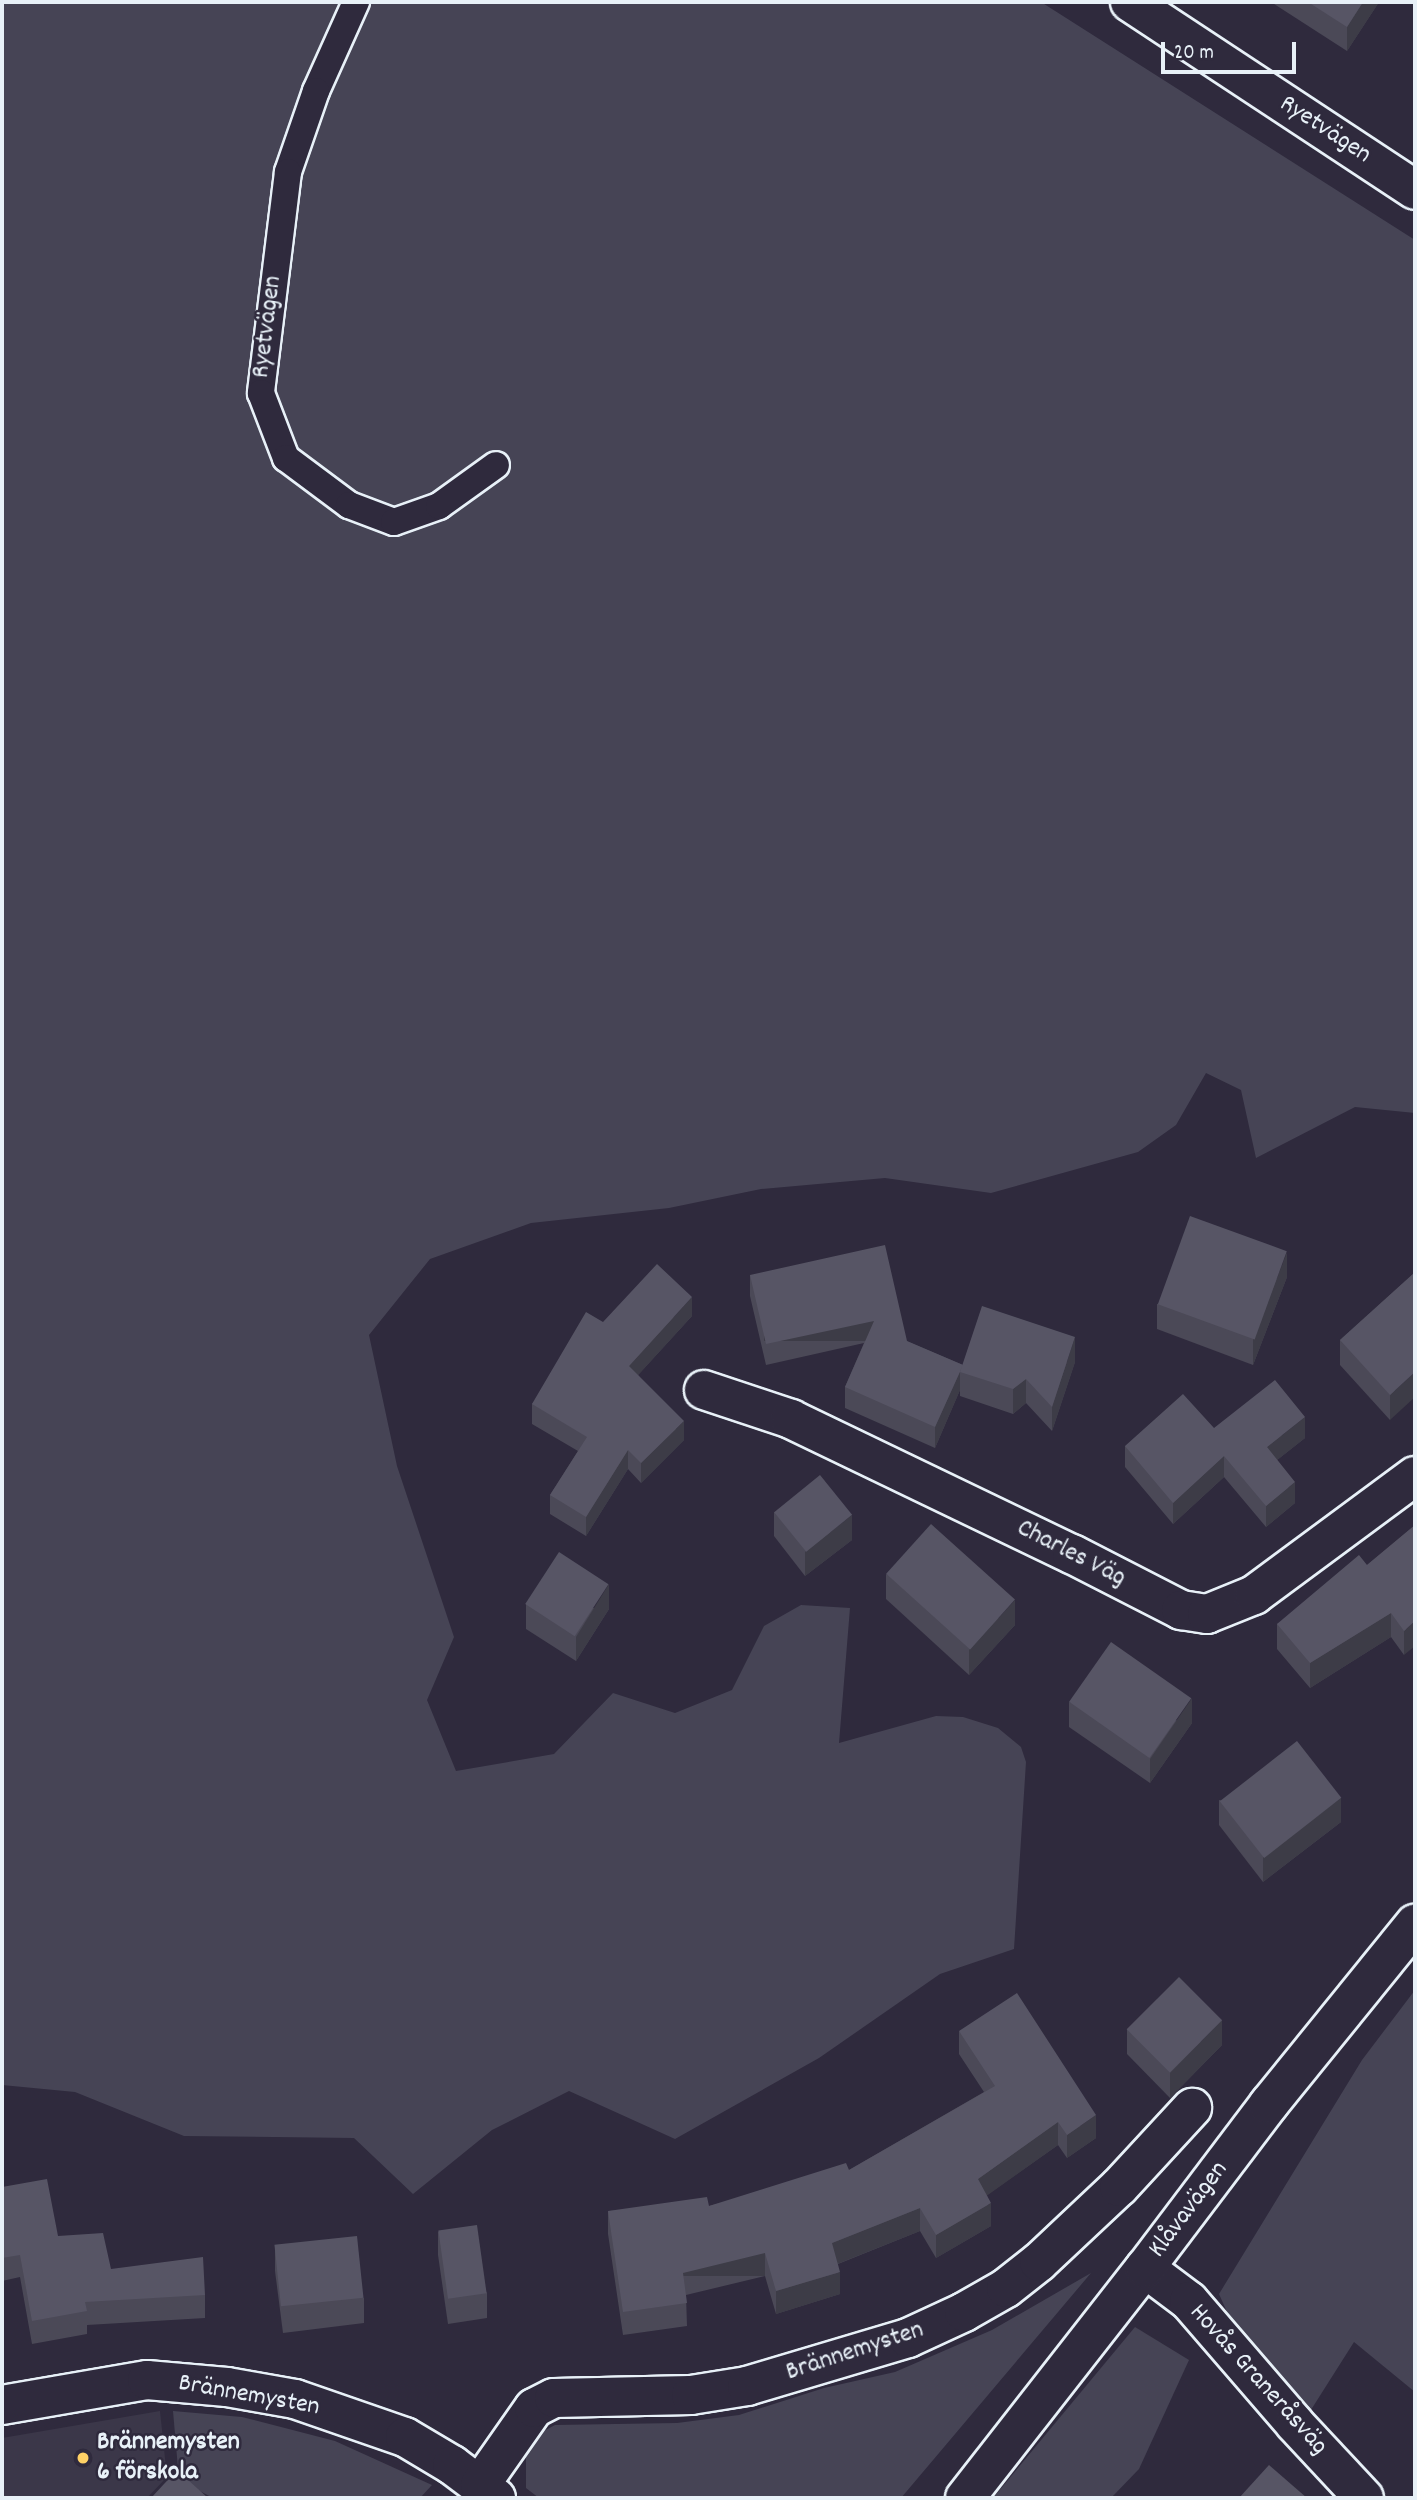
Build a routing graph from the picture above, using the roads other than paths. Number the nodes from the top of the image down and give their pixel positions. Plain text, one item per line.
1 (356, 2) edge
2 (1149, 7) edge
3 (1415, 190) edge
4 (496, 465) dead end
5 (704, 1390) dead end
6 (1415, 1476) edge
7 (1415, 1924) edge
8 (1192, 2108) dead end
9 (1145, 2268) junction
10 (2, 2405) edge
11 (481, 2494) edge
12 (965, 2498) edge
13 (1364, 2498) edge

1 - 4 lane, Ryetvägen
2 - 3 street, Ryetvägen
5 - 6 street, Charles Väg
7 - 9 street, Klåvavägen
8 - 11 street, Brännemysten
9 - 12 street, Klåvavägen
9 - 13 street, Hovås Graneråsväg
10 - 11 street, Brännemysten

